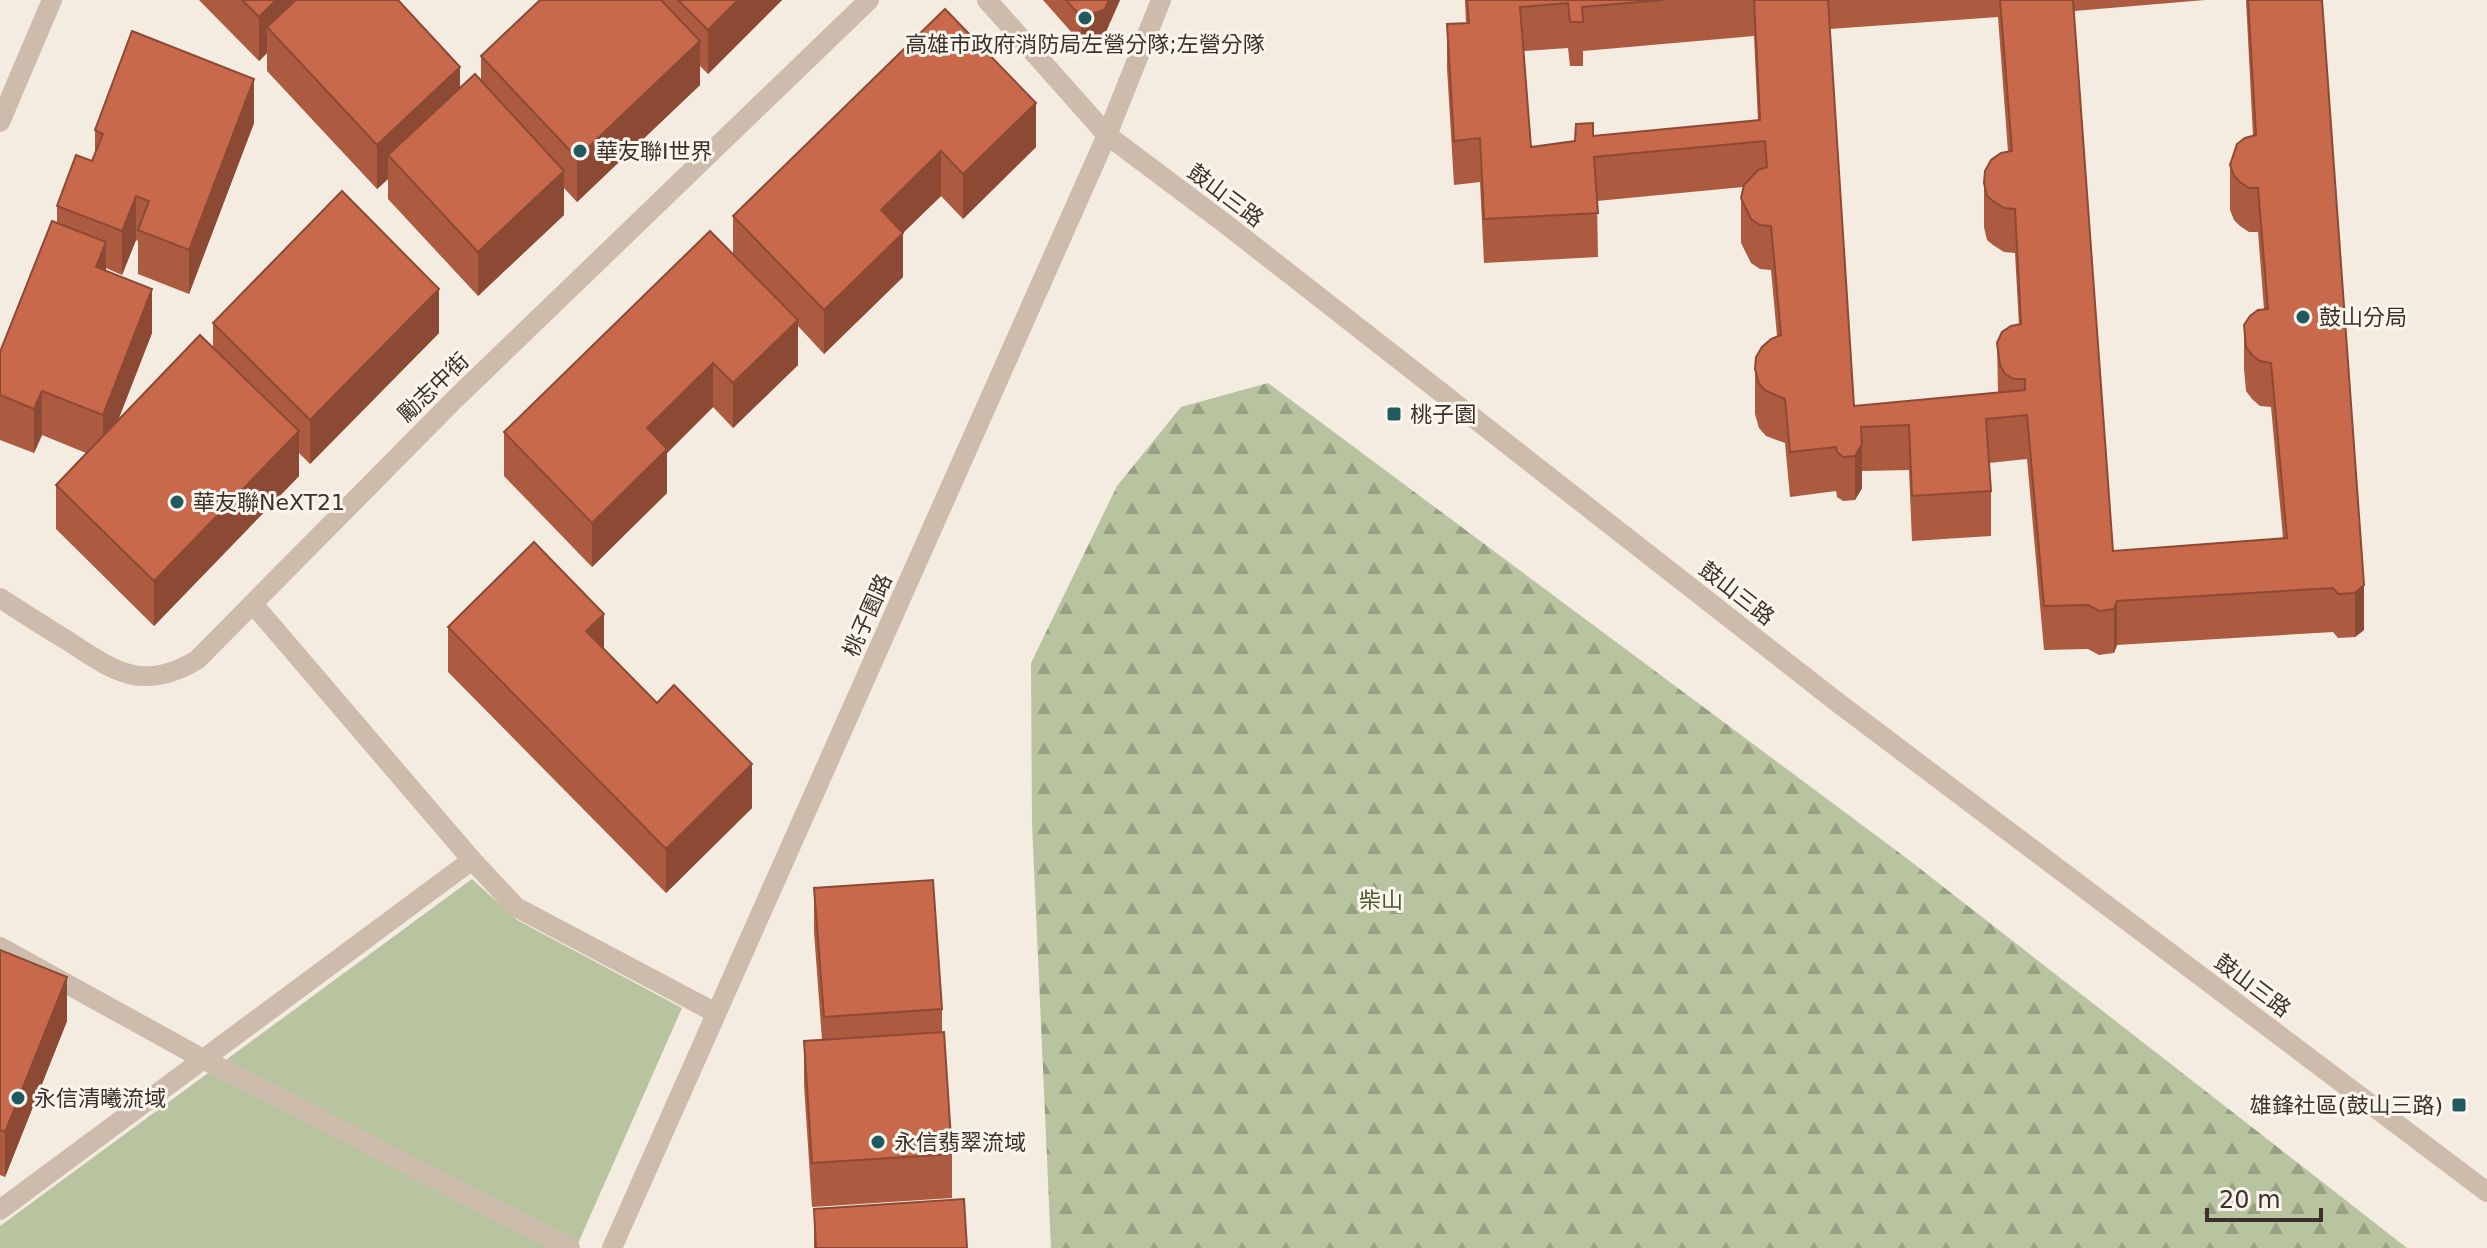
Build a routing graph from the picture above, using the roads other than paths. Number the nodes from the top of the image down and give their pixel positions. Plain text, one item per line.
1 (52, 0) edge
2 (869, 0) edge
3 (987, 0) edge
4 (1161, 0) edge
5 (0, 122) edge
6 (1107, 135) junction
7 (0, 598) edge
8 (253, 604) junction
9 (472, 860) junction
10 (0, 947) edge
11 (716, 1013) junction
12 (203, 1059) junction
13 (2487, 1192) edge
14 (0, 1210) edge
15 (570, 1248) edge
16 (612, 1248) edge

1 - 5 street
2 - 8 street, 勵志中街
3 - 6 street, 鼓山三路
4 - 6 street, 桃子園路
6 - 11 street, 桃子園路
6 - 13 street, 鼓山三路
7 - 8 street, 勵志中街
8 - 9 street
9 - 11 street
9 - 12 street
10 - 12 street
11 - 16 street, 桃子園路
12 - 14 street
12 - 15 street

